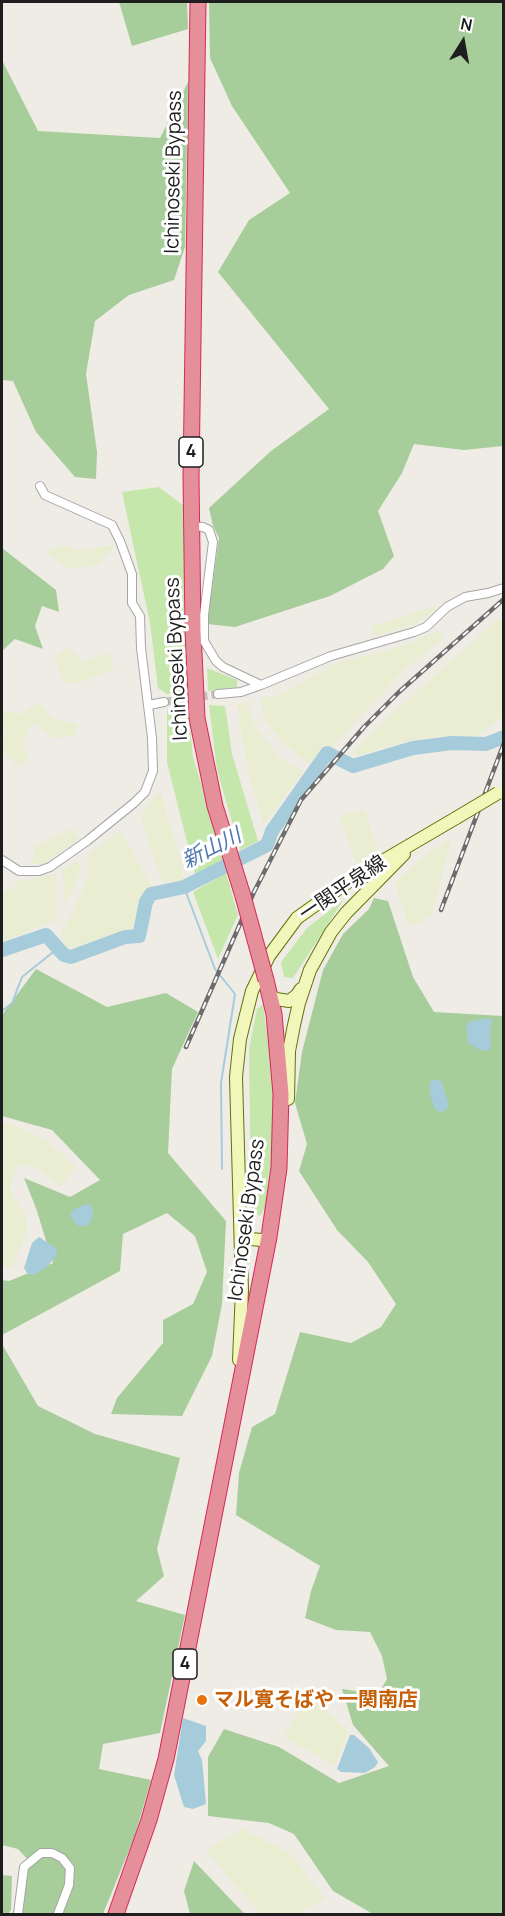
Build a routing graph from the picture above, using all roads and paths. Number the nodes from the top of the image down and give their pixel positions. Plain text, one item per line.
1 (198, 2) edge
2 (40, 486) dead end
3 (192, 526) junction
4 (504, 588) edge
5 (261, 685) junction
6 (218, 694) tunnel mouth
7 (164, 702) tunnel mouth
8 (148, 705) junction
9 (501, 792) edge
10 (416, 843) junction
11 (2, 860) edge
12 (305, 983) junction
13 (268, 988) junction
14 (279, 1168) junction
15 (241, 1224) junction
16 (269, 1237) junction
17 (236, 1409) junction
18 (18, 1914) edge
19 (58, 1914) edge
20 (116, 1914) edge

1 - 3 highway, Ichinoseki Bypass / 4
2 - 8 street
3 - 5 street
3 - 13 highway, Ichinoseki Bypass / 4, bridge
4 - 5 street
5 - 6 street
7 - 8 street
8 - 11 street
9 - 10 main road, bridge
10 - 12 main road, 一関平泉線
10 - 15 main road, 一関平泉線
12 - 13 main road, 一関平泉線
12 - 14 main road, 一関平泉線
13 - 14 highway, Ichinoseki Bypass / 4
14 - 16 highway, Ichinoseki Bypass / 4
15 - 16 main road
15 - 17 main road, 一関平泉線
16 - 17 highway, Ichinoseki Bypass / 4
17 - 20 highway, 4
18 - 19 street

